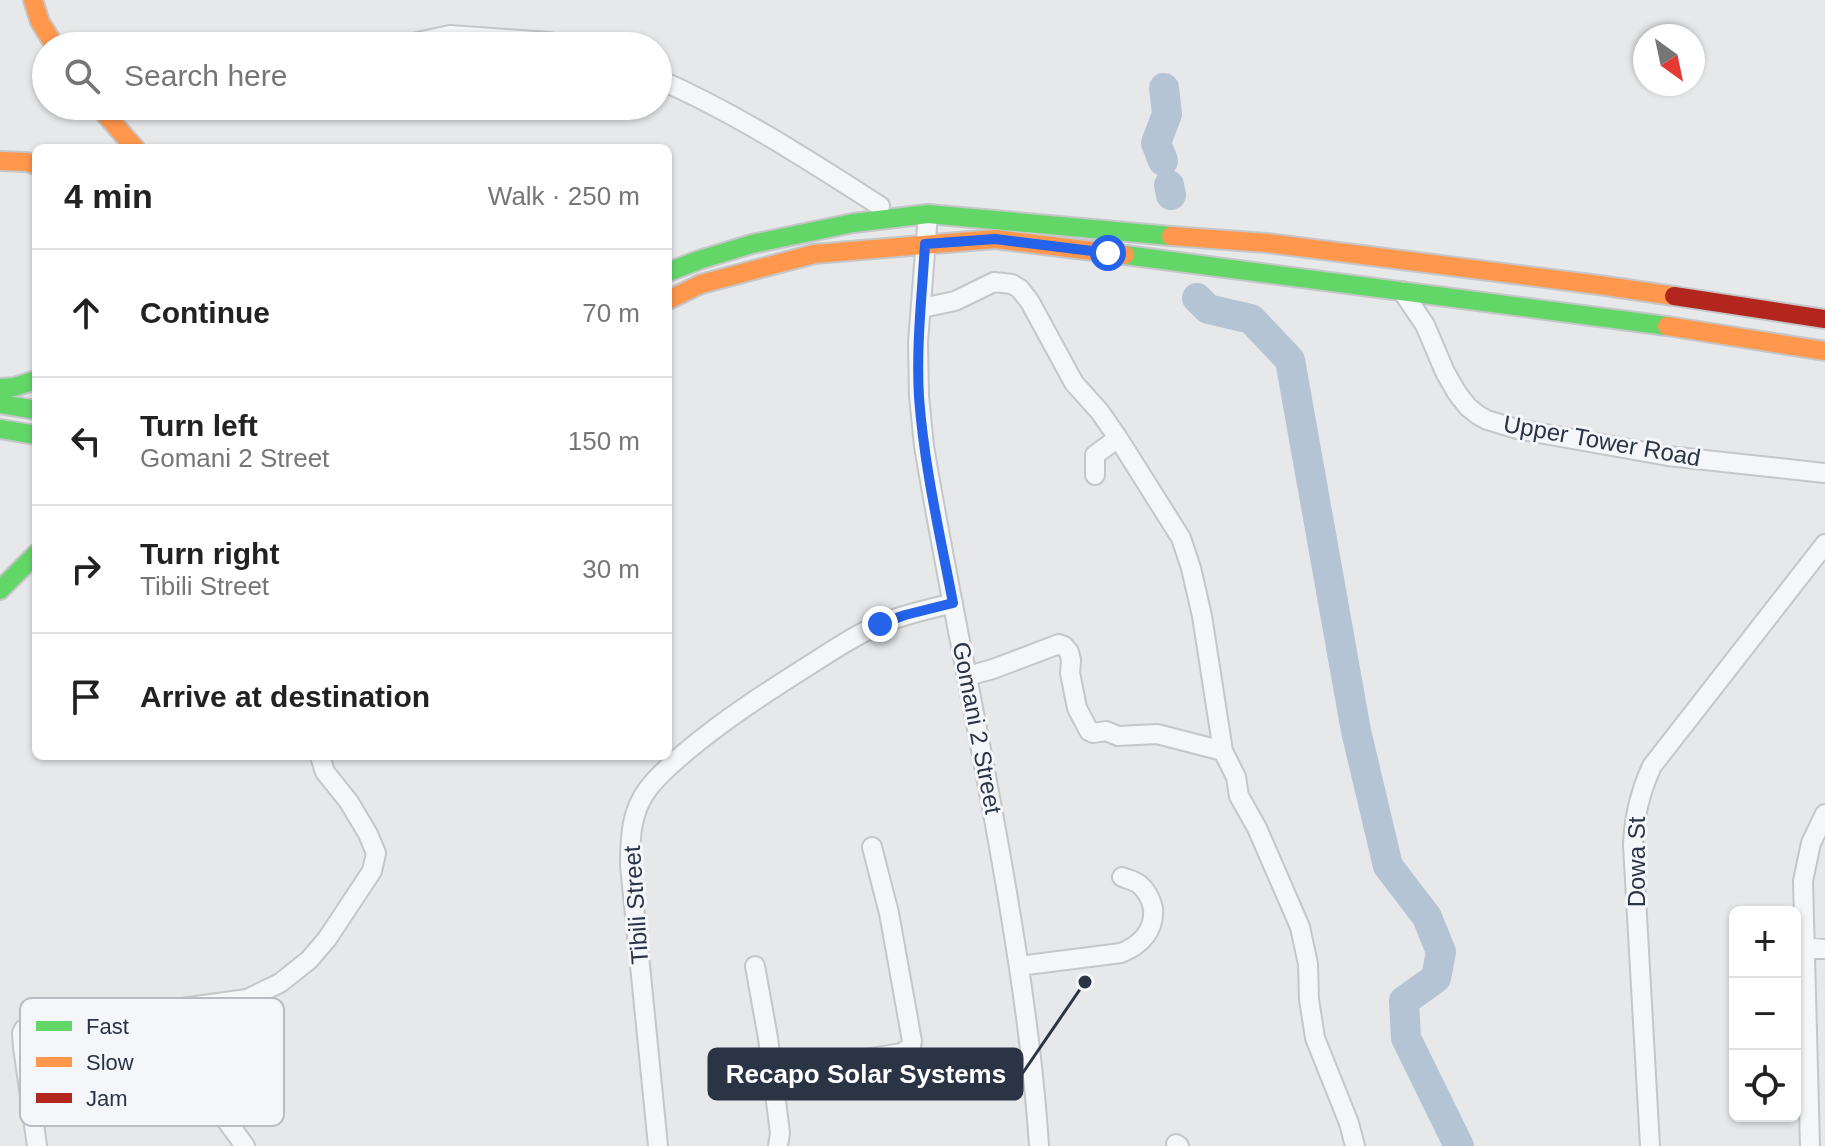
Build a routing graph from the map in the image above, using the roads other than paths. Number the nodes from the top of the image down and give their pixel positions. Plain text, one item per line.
1 (33, 0) edge
2 (46, 32) edge
3 (672, 85) edge
4 (110, 120) edge
5 (131, 144) edge
6 (0, 161) edge
7 (32, 164) edge
8 (880, 206) junction
9 (928, 214) junction
10 (1267, 243) junction
11 (925, 244) junction
12 (672, 268) edge
13 (672, 269) edge
14 (1402, 291) junction
15 (672, 298) edge
16 (922, 308) junction
17 (1825, 319) edge
18 (1825, 351) edge
19 (32, 381) edge
20 (0, 388) edge
21 (0, 404) edge
22 (32, 409) edge
23 (0, 429) edge
24 (32, 434) edge
25 (1118, 438) junction
26 (1825, 473) edge
27 (1095, 475) dead end
28 (1825, 544) edge
29 (32, 558) edge
30 (0, 590) edge
31 (953, 603) junction
32 (968, 676) junction
33 (1223, 751) junction
34 (321, 760) edge
35 (1825, 814) edge
36 (872, 847) dead end
37 (1122, 877) dead end
38 (1804, 947) junction
39 (1825, 949) edge
40 (755, 966) dead end
41 (1019, 966) junction
42 (249, 998) edge
43 (772, 1074) junction
44 (34, 1126) edge
45 (230, 1126) edge
46 (37, 1146) edge
47 (245, 1146) edge
48 (658, 1146) edge
49 (778, 1146) edge
50 (1039, 1146) edge
51 (1355, 1146) edge
52 (1650, 1146) edge
53 (1810, 1146) edge

1 - 2 main road
3 - 8 street
4 - 5 main road
6 - 7 main road
8 - 10 main road
8 - 12 main road
9 - 10 main road
9 - 11 street, Gomani 2 Street
9 - 13 main road
10 - 17 main road
11 - 14 main road
11 - 15 main road
11 - 16 street, Gomani 2 Street
14 - 18 main road
14 - 26 street, Upper Tower Road
16 - 25 street
16 - 31 street, Gomani 2 Street
19 - 20 main road
21 - 22 main road
23 - 24 main road
25 - 27 street
25 - 33 street
28 - 52 street, Dowa St
29 - 30 main road
31 - 32 street, Gomani 2 Street
31 - 48 street, Tibili Street
32 - 33 street
32 - 41 street, Gomani 2 Street
33 - 51 street
34 - 42 street
35 - 38 street
36 - 43 street
37 - 41 street
38 - 39 street
38 - 53 street
40 - 43 street
41 - 50 street, Gomani 2 Street
43 - 49 street
44 - 46 street
45 - 47 street

